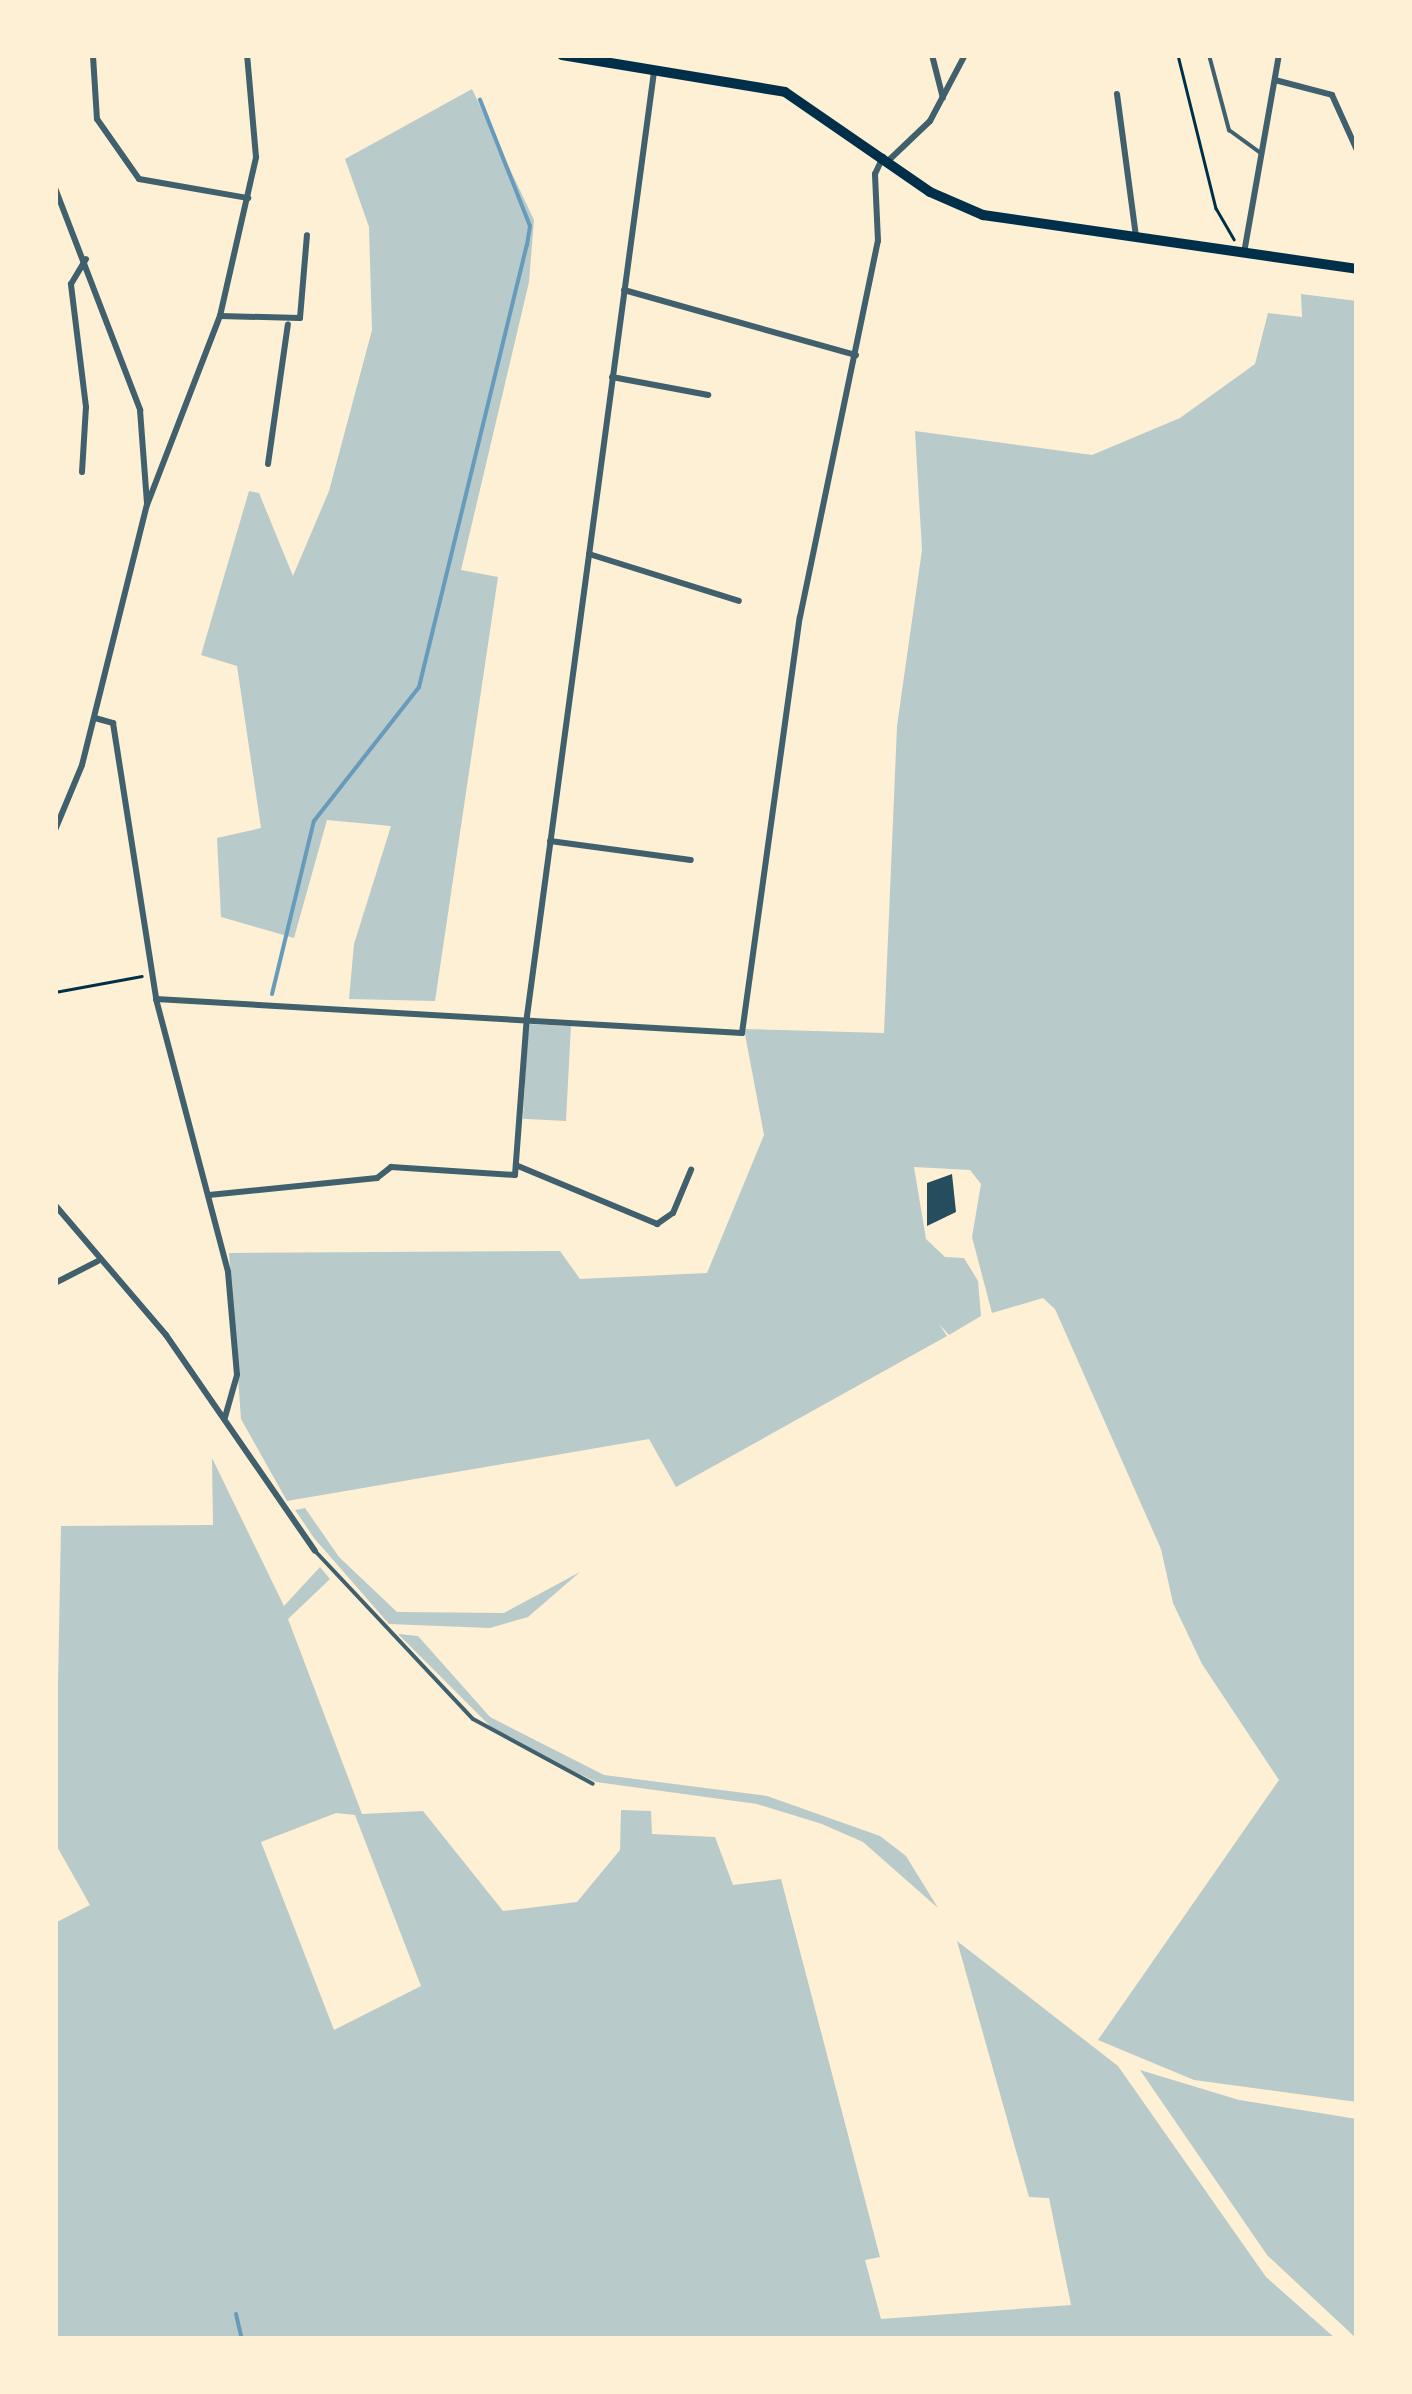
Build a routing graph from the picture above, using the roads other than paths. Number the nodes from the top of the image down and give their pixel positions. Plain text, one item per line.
1 (247, 55) edge
2 (562, 55) edge
3 (643, 55) edge
4 (932, 55) edge
5 (965, 55) edge
6 (1209, 55) edge
7 (1279, 55) edge
8 (93, 56) edge
9 (639, 71) junction
10 (654, 72) junction
11 (1275, 80) junction
12 (1117, 94) dead end
13 (943, 99) junction
14 (1357, 150) edge
15 (1262, 154) junction
16 (886, 159) junction
17 (55, 188) edge
18 (248, 198) junction
19 (307, 235) dead end
20 (1136, 238) junction
21 (1244, 252) junction
22 (86, 258) junction
23 (1357, 268) edge
24 (624, 290) junction
25 (220, 316) junction
26 (288, 324) junction
27 (856, 354) junction
28 (612, 377) junction
29 (708, 395) dead end
30 (268, 464) dead end
31 (82, 472) dead end
32 (147, 505) junction
33 (589, 554) junction
34 (739, 601) dead end
35 (95, 718) junction
36 (55, 830) edge
37 (550, 841) junction
38 (691, 860) dead end
39 (156, 1000) junction
40 (527, 1016) junction
41 (518, 1166) junction
42 (692, 1170) dead end
43 (209, 1195) junction
44 (55, 1205) edge
45 (98, 1261) junction
46 (55, 1283) edge
47 (225, 1417) junction
48 (315, 1551) joint
49 (592, 1784) dead end

1 - 18 street
2 - 9 main road
3 - 9 street
4 - 13 street
5 - 13 street
6 - 15 lane
7 - 11 street
8 - 18 street
9 - 10 main road
10 - 16 main road
10 - 24 street
11 - 14 street
11 - 15 street
12 - 20 street
13 - 16 street
15 - 21 street
16 - 20 main road
16 - 27 street
17 - 22 street
18 - 25 street
19 - 26 street
20 - 21 main road
21 - 23 main road
22 - 31 street
22 - 32 street
24 - 27 street
24 - 28 street
25 - 26 street
25 - 32 street
26 - 30 street
27 - 40 street
28 - 29 street
28 - 33 street
32 - 35 street
33 - 34 street
33 - 37 street
35 - 36 street
35 - 39 street
37 - 38 street
37 - 40 street
39 - 40 street
39 - 43 street
40 - 41 street
41 - 42 street
41 - 43 street
43 - 47 street
44 - 45 street
45 - 46 street
45 - 47 street
47 - 48 street
48 - 49 lane

